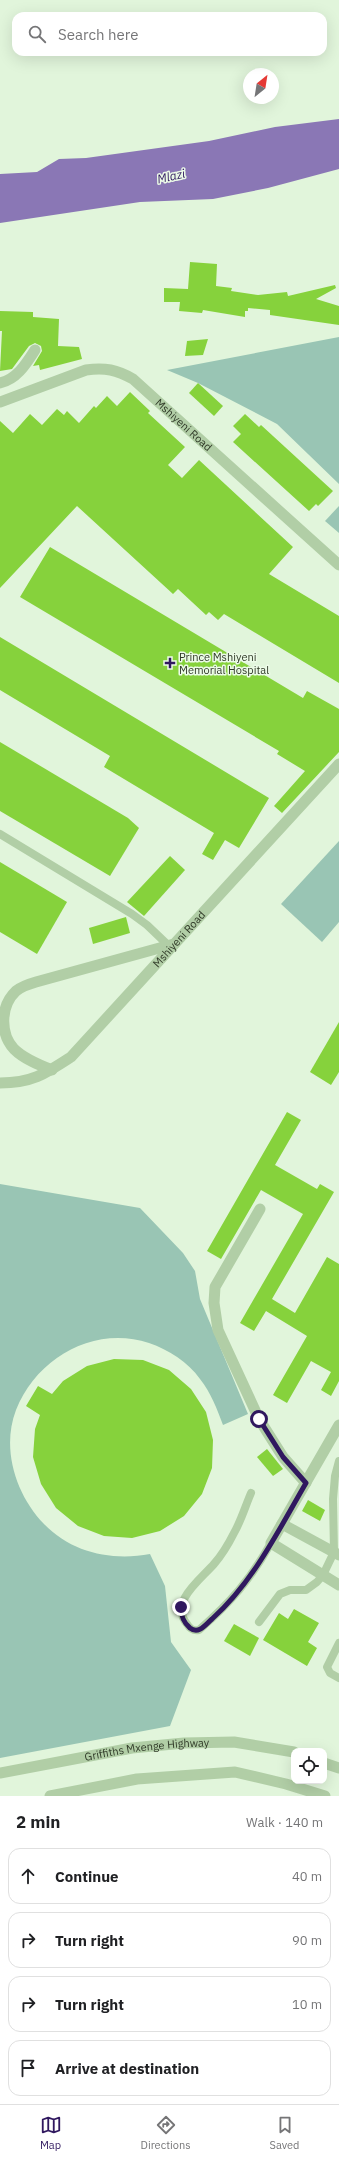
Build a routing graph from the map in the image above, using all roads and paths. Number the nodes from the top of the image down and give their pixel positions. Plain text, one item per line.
1 (35, 350) dead end
2 (0, 383) edge
3 (0, 402) edge
4 (339, 565) edge
5 (339, 764) edge
6 (0, 834) edge
7 (172, 945) junction
8 (52, 1070) junction
9 (0, 1083) edge
10 (260, 1208) dead end
11 (339, 1425) edge
12 (339, 1461) edge
13 (306, 1483) junction
14 (251, 1494) dead end
15 (282, 1524) junction
16 (271, 1543) junction
17 (336, 1553) edge
18 (323, 1575) junction
19 (339, 1585) edge
20 (259, 1622) dead end
21 (339, 1643) edge
22 (339, 1678) edge
23 (291, 1752) edge
24 (327, 1764) edge
25 (339, 1768) edge
26 (0, 1773) edge
27 (50, 1796) edge
28 (324, 1796) edge

1 - 2 street
3 - 4 street, Mshiyeni Road
5 - 7 street, Mshiyeni Road
6 - 7 lane
7 - 8 street, Mshiyeni Road
7 - 8 street
8 - 9 street, Mshiyeni Road
10 - 13 street
11 - 13 street
12 - 17 lane
13 - 15 street
14 - 16 lane
15 - 16 street
15 - 17 street
16 - 18 street
17 - 18 lane
18 - 19 street
18 - 20 lane
21 - 22 lane
23 - 26 street, Griffiths Mxenge Highway
24 - 25 street
27 - 28 street

